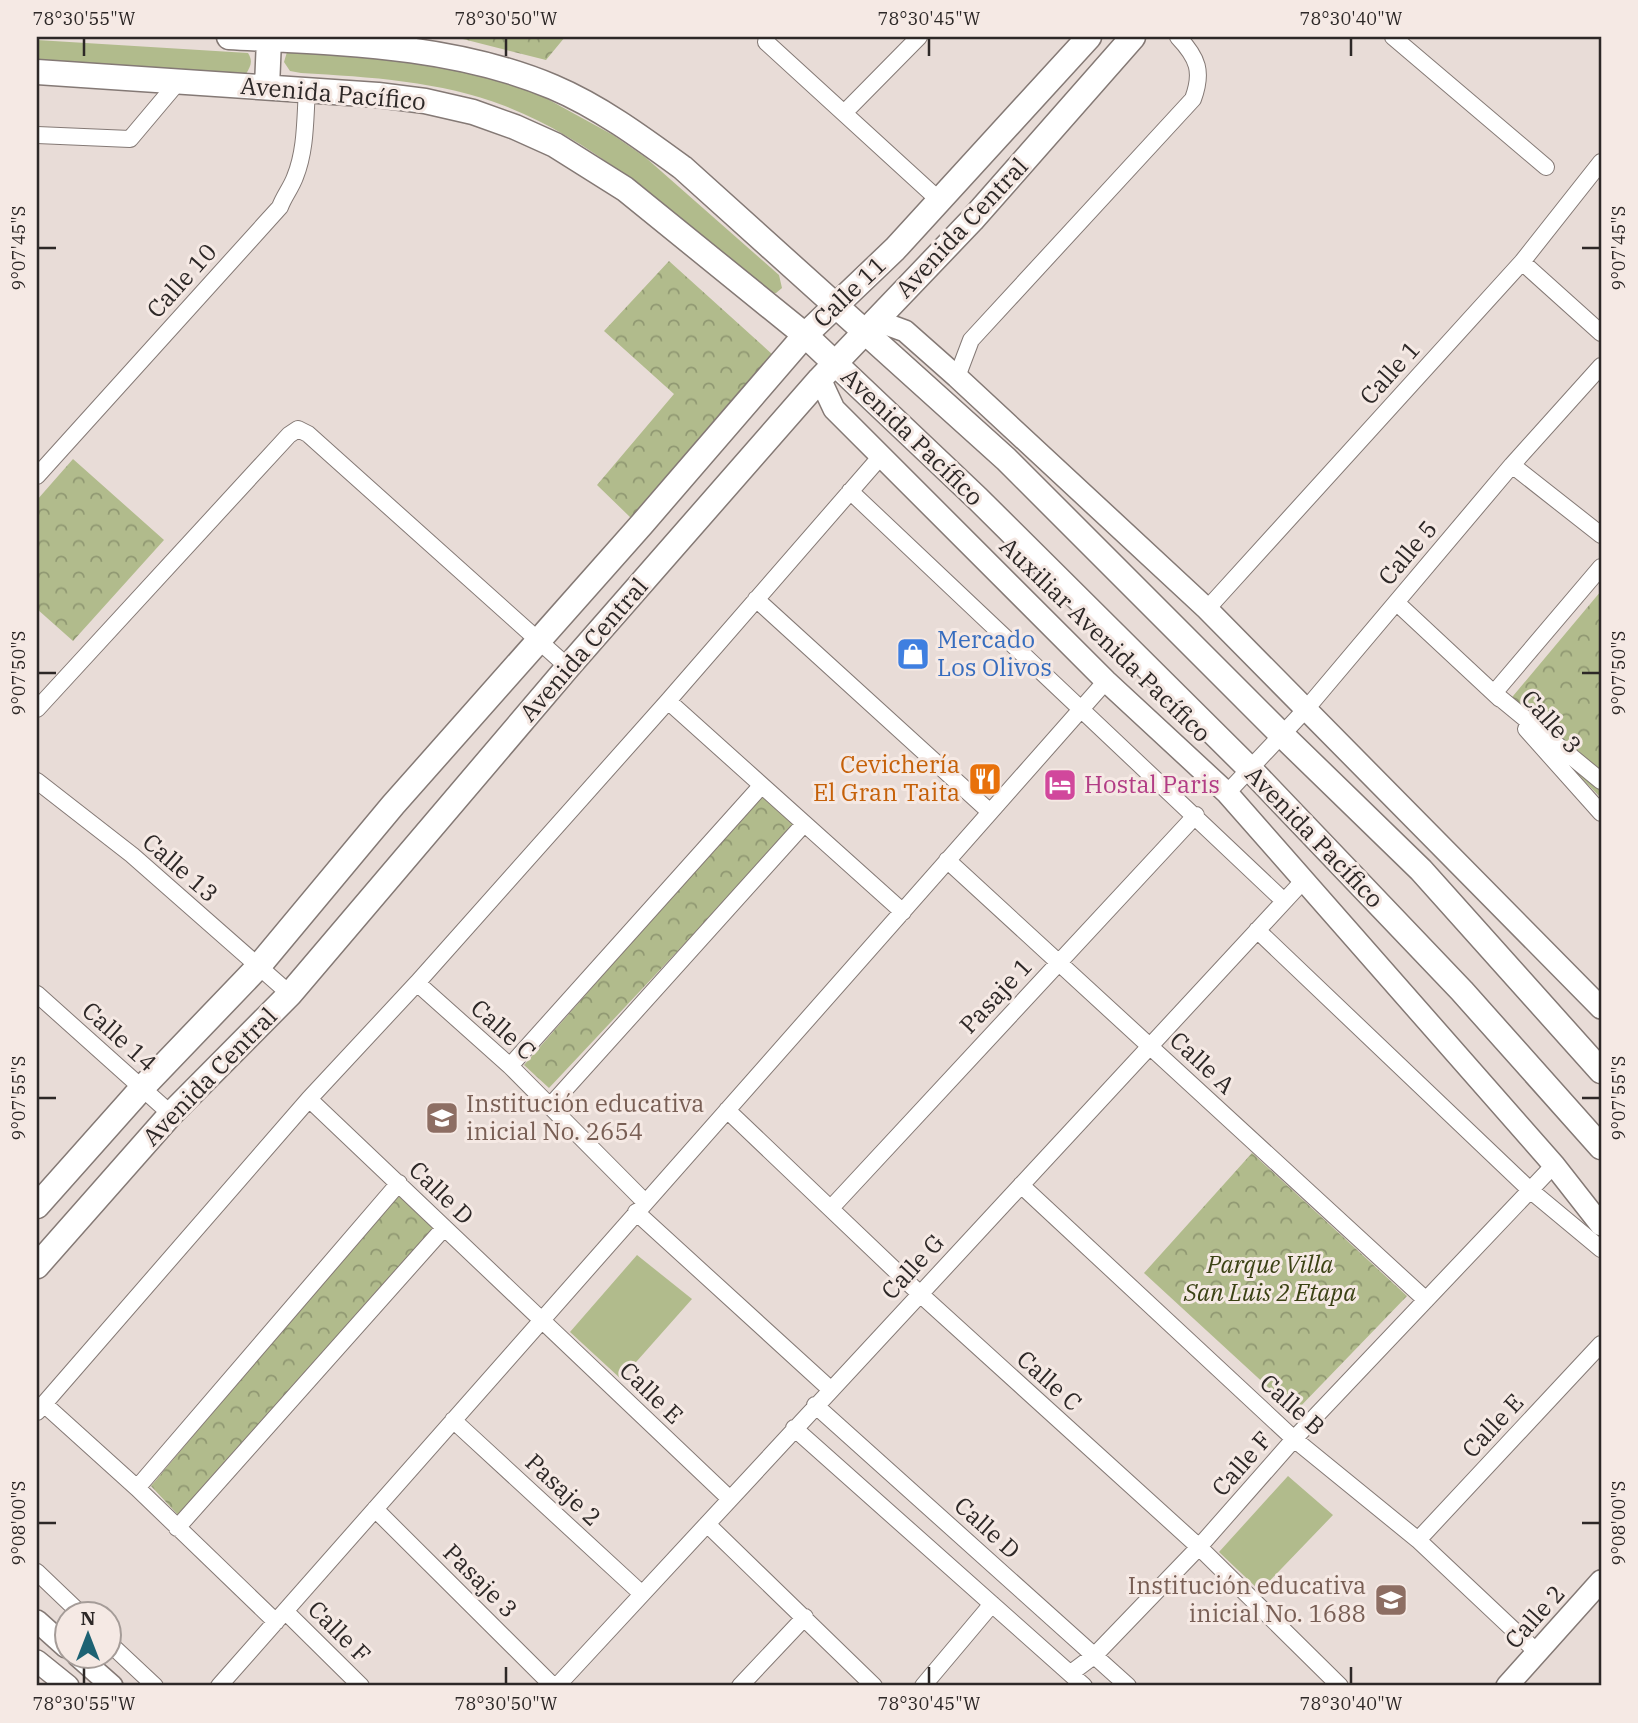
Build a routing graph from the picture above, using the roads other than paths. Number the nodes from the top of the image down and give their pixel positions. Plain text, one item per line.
1 (229, 37) edge
2 (237, 37) edge
3 (919, 37) edge
4 (1089, 37) edge
5 (1133, 37) edge
6 (1178, 37) edge
7 (1393, 37) edge
8 (270, 39) junction
9 (766, 42) dead end
10 (37, 72) edge
11 (178, 82) junction
12 (267, 87) junction
13 (307, 90) junction
14 (844, 113) junction
15 (37, 135) edge
16 (1601, 162) edge
17 (1546, 167) dead end
18 (940, 201) junction
19 (895, 249) joint
20 (1522, 262) junction
21 (835, 306) junction
22 (869, 326) junction
23 (1601, 333) edge
24 (805, 335) junction
25 (1601, 366) edge
26 (828, 371) junction
27 (957, 377) junction
28 (882, 455) junction
29 (1512, 465) junction
30 (37, 476) edge
31 (850, 491) junction
32 (1601, 535) edge
33 (1601, 567) edge
34 (756, 599) junction
35 (1397, 603) junction
36 (1207, 609) junction
37 (539, 640) junction
38 (568, 667) junction
39 (1106, 681) junction
40 (1494, 693) junction
41 (668, 701) junction
42 (1307, 708) junction
43 (37, 709) edge
44 (1080, 710) junction
45 (1281, 734) junction
46 (1250, 769) junction
47 (1601, 780) edge
48 (37, 781) edge
49 (761, 786) junction
50 (1227, 793) junction
51 (990, 812) junction
52 (1601, 813) edge
53 (1196, 816) junction
54 (804, 824) junction
55 (947, 860) junction
56 (1304, 880) junction
57 (1284, 901) junction
58 (903, 912) junction
59 (1258, 930) junction
60 (1058, 962) junction
61 (258, 967) junction
62 (417, 983) junction
63 (37, 994) edge
64 (290, 994) junction
65 (1601, 1006) edge
66 (1149, 1046) junction
67 (510, 1066) junction
68 (1601, 1071) edge
69 (142, 1088) junction
70 (309, 1099) junction
71 (550, 1106) junction
72 (727, 1110) junction
73 (171, 1114) junction
74 (1601, 1147) edge
75 (1554, 1165) junction
76 (399, 1183) junction
77 (1021, 1185) junction
78 (1530, 1190) junction
79 (37, 1206) edge
80 (641, 1207) junction
81 (831, 1208) junction
82 (1601, 1225) edge
83 (444, 1228) junction
84 (1601, 1249) edge
85 (37, 1266) edge
86 (919, 1293) junction
87 (1426, 1300) junction
88 (541, 1320) junction
89 (1601, 1344) edge
90 (830, 1389) junction
91 (815, 1405) junction
92 (41, 1408) edge
93 (453, 1420) junction
94 (794, 1428) junction
95 (1294, 1439) junction
96 (137, 1488) junction
97 (730, 1499) junction
98 (375, 1508) junction
99 (707, 1524) junction
100 (177, 1528) junction
101 (1418, 1540) junction
102 (1199, 1547) junction
103 (37, 1572) edge
104 (1601, 1581) edge
105 (642, 1594) junction
106 (66, 1600) edge
107 (992, 1604) junction
108 (280, 1616) junction
109 (805, 1617) junction
110 (37, 1621) edge
111 (52, 1634) edge
112 (1538, 1653) junction
113 (122, 1655) edge
114 (1095, 1655) junction
115 (37, 1661) edge
116 (93, 1670) edge
117 (1071, 1674) junction
118 (68, 1686) edge
119 (112, 1686) edge
120 (155, 1686) edge
121 (219, 1686) edge
122 (361, 1686) edge
123 (555, 1686) edge
124 (740, 1686) edge
125 (874, 1686) edge
126 (923, 1686) edge
127 (1084, 1686) edge
128 (1128, 1686) edge
129 (1340, 1686) edge
130 (1507, 1686) edge

1 - 2 main road, Avenida Pacífico
2 - 8 main road, Avenida Pacífico
3 - 14 street
4 - 18 main road, Avenida Central
5 - 22 main road, Avenida Central
6 - 27 street
7 - 17 street
8 - 12 main road
8 - 21 main road, Avenida Pacífico
9 - 14 street
10 - 11 main road, Avenida Pacífico
11 - 12 main road, Avenida Pacífico
11 - 15 street
12 - 13 main road, Avenida Pacífico
13 - 24 main road, Avenida Pacífico
13 - 30 street, Calle 10
14 - 18 street
16 - 20 street, Calle 1
18 - 19 main road, Avenida Central
19 - 21 main road, Calle 11
20 - 23 street
20 - 36 street, Calle 1
21 - 22 main road, Avenida Pacífico
21 - 24 main road, Calle 11
22 - 26 main road, Avenida Central
22 - 27 main road
22 - 45 main road, Avenida Pacífico
24 - 26 main road, Avenida Pacífico
24 - 37 main road, Avenida Central
25 - 29 street, Calle 5
26 - 28 main road, Auxiliar Avenida Pacífico
26 - 38 main road, Avenida Central
26 - 46 main road, Avenida Pacífico
27 - 36 main road
28 - 31 street
28 - 39 main road, Auxiliar Avenida Pacífico
29 - 32 street
29 - 35 street, Calle 5
31 - 34 street
31 - 44 street
33 - 40 street
34 - 41 street
34 - 51 street
35 - 40 street, Calle 3
35 - 42 street, Calle 5
36 - 42 main road
37 - 38 street
37 - 43 street
37 - 61 main road, Avenida Central
38 - 64 main road, Avenida Central
39 - 44 street
39 - 50 main road, Auxiliar Avenida Pacífico
40 - 47 street, Calle 3
40 - 52 street, Calle 3
41 - 49 street
41 - 62 street
42 - 45 street, Calle 5
42 - 65 main road
44 - 51 street
44 - 53 street
45 - 46 street, Calle 5
45 - 68 main road, Avenida Pacífico
46 - 50 street
46 - 74 main road, Avenida Pacífico
48 - 61 street, Calle 13
49 - 54 street
49 - 67 street
50 - 56 main road, Auxiliar Avenida Pacífico
51 - 55 street
53 - 57 street
53 - 60 street, Pasaje 1
54 - 58 street
54 - 71 street
55 - 58 street
55 - 60 street, Calle A
56 - 57 street, Calle G
56 - 75 main road, Auxiliar Avenida Pacífico
57 - 59 street, Calle G
58 - 72 street
59 - 66 street, Calle G
59 - 78 street
60 - 66 street, Calle A
60 - 81 street, Pasaje 1
61 - 64 street, Calle 13
61 - 69 main road, Avenida Central
62 - 67 street, Calle C
62 - 70 street
63 - 69 street, Calle 14
64 - 73 main road, Avenida Central
66 - 77 street, Calle G
66 - 87 street, Calle A
67 - 71 street, Calle C
69 - 73 street, Calle 14
69 - 79 main road, Avenida Central
70 - 76 street, Calle D
70 - 92 street
71 - 80 street, Calle C
72 - 80 street
72 - 81 street, Calle C
73 - 85 main road, Avenida Central
75 - 78 street, Calle F
75 - 82 main road, Auxiliar Avenida Pacífico
76 - 83 street, Calle D
76 - 96 street
77 - 86 street, Calle G
77 - 95 street, Calle B
78 - 84 street
78 - 87 street, Calle F
80 - 88 street
80 - 90 street
81 - 86 street, Calle C
83 - 88 street, Calle D
83 - 100 street
86 - 90 street, Calle G
86 - 102 street, Calle C
87 - 95 street, Calle F
88 - 93 street
88 - 97 street, Calle E
89 - 101 street, Calle E
90 - 91 street, Calle G
91 - 94 street, Calle G
91 - 114 street, Calle D
92 - 96 street, Calle F
93 - 98 street
93 - 105 street, Pasaje 2
94 - 97 street, Calle G
94 - 107 street
95 - 101 street, Calle B
95 - 102 street, Calle F
96 - 100 street, Calle F
97 - 99 street, Calle G
98 - 108 street
98 - 123 street, Pasaje 3
99 - 105 street, Calle G
99 - 109 street
100 - 108 street, Calle F
101 - 112 street, Calle B
102 - 114 street, Calle F
102 - 129 street, Calle C
103 - 106 street
104 - 112 main road, Calle 2
105 - 123 street, Calle G
107 - 117 street
107 - 126 street
108 - 121 street
108 - 122 street, Calle F
109 - 124 street
109 - 125 street
110 - 111 main road
112 - 130 main road, Calle 2
113 - 120 street
114 - 117 street, Calle F
114 - 128 street, Calle D
115 - 118 main road
116 - 119 main road
117 - 127 street

